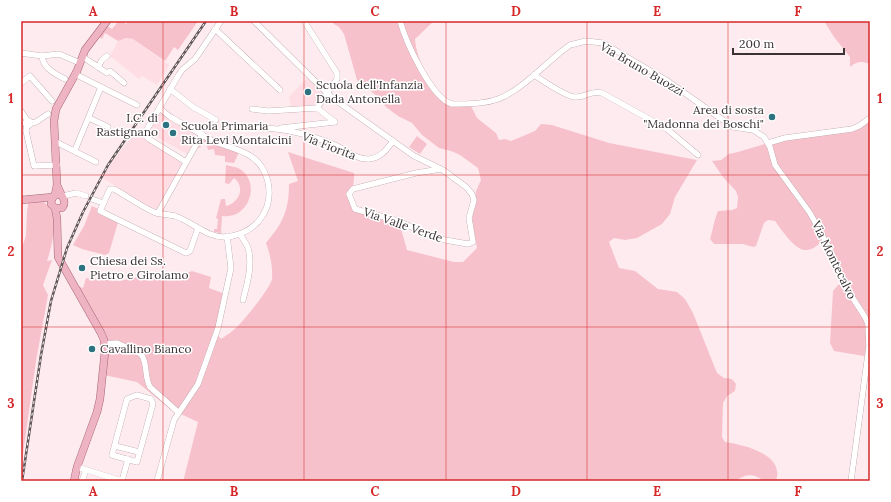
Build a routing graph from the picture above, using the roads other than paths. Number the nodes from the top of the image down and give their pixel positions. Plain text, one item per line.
1 (107, 21) edge
2 (221, 21) edge
3 (254, 21) edge
4 (304, 21) edge
5 (400, 21) edge
6 (215, 29) junction
7 (21, 53) edge
8 (42, 56) junction
9 (107, 56) dead end
10 (81, 60) junction
11 (96, 66) junction
12 (75, 74) junction
13 (534, 75) junction
14 (67, 81) junction
15 (21, 83) edge
16 (124, 83) dead end
17 (101, 87) junction
18 (170, 90) junction
19 (280, 90) dead end
20 (327, 93) junction
21 (55, 103) junction
22 (137, 105) dead end
23 (160, 107) junction
24 (317, 108) junction
25 (252, 109) dead end
26 (21, 111) edge
27 (51, 114) junction
28 (89, 118) junction
29 (870, 118) edge
30 (216, 120) dead end
31 (28, 123) junction
32 (108, 127) dead end
33 (258, 128) dead end
34 (277, 128) junction
35 (202, 134) junction
36 (393, 141) junction
37 (56, 142) junction
38 (768, 142) junction
39 (76, 152) junction
40 (698, 156) dead end
41 (96, 162) dead end
42 (186, 162) junction
43 (57, 165) junction
44 (440, 169) junction
45 (21, 200) edge
46 (57, 201) junction
47 (103, 203) junction
48 (158, 213) junction
49 (198, 228) junction
50 (240, 234) junction
51 (227, 236) junction
52 (244, 300) dead end
53 (104, 344) junction
54 (178, 412) junction
55 (115, 446) junction
56 (139, 452) junction
57 (128, 459) junction
58 (77, 467) junction
59 (86, 470) junction
60 (74, 481) edge
61 (82, 481) edge
62 (122, 481) edge
63 (157, 481) edge
64 (851, 481) edge

1 - 10 main road
2 - 6 street
3 - 20 street, Via Valle Verde
4 - 20 street
5 - 13 street, Via Bruno Buozzi
6 - 18 street
6 - 19 street
7 - 8 street
8 - 10 street
8 - 14 street
9 - 11 street
10 - 11 street
10 - 12 main road
11 - 16 street
12 - 14 main road
12 - 17 street
13 - 38 street, Via Bruno Buozzi
13 - 40 street
14 - 21 main road
15 - 21 street
17 - 22 street
17 - 28 street
18 - 23 street
18 - 30 street
20 - 24 street
20 - 36 street, Via Valle Verde
21 - 27 main road
23 - 35 street
23 - 42 street
24 - 25 street
24 - 34 street
26 - 31 street
27 - 31 street
27 - 37 main road
28 - 32 street
28 - 39 street
29 - 38 street
31 - 43 street
33 - 34 street, Via Fiorita
34 - 36 street, Via Fiorita
35 - 42 street
35 - 50 street
36 - 44 street, Via Valle Verde
37 - 39 street
37 - 43 main road
38 - 64 street, Via Montecalvo
39 - 41 street
42 - 48 street
43 - 46 main road
44 - 44 street, Via Valle Verde
45 - 46 main road
46 - 47 street
46 - 53 main road
47 - 48 street
47 - 49 street
48 - 49 street
49 - 51 street
50 - 51 street
50 - 52 street
51 - 54 street
53 - 54 street
53 - 58 main road
54 - 63 street
55 - 56 street
55 - 56 street
55 - 57 street
56 - 57 street
57 - 62 street
58 - 59 street
58 - 60 main road
59 - 61 street
59 - 62 street

